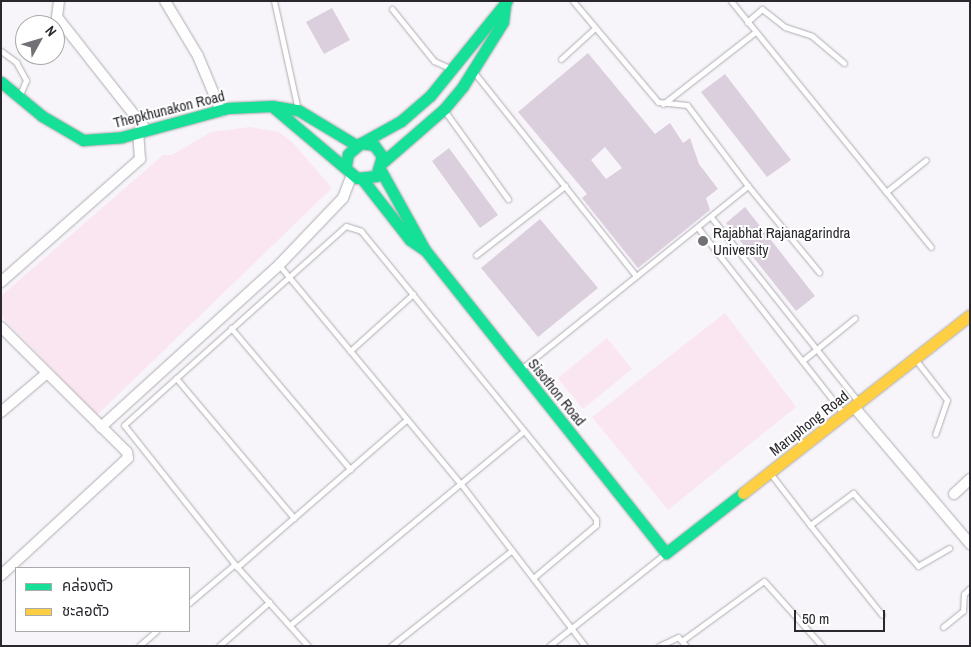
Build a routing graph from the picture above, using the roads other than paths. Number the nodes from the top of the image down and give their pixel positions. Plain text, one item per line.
1 (59, 1) edge
2 (165, 1) edge
3 (274, 1) edge
4 (573, 1) edge
5 (731, 1) edge
6 (506, 3) edge
7 (392, 9) dead end
8 (747, 22) junction
9 (595, 28) junction
10 (755, 32) junction
11 (1, 51) edge
12 (561, 58) dead end
13 (844, 63) dead end
14 (456, 69) junction
15 (473, 70) junction
16 (1, 82) edge
17 (19, 97) junction
18 (662, 105) junction
19 (272, 106) junction
20 (444, 109) junction
21 (298, 110) junction
22 (221, 111) junction
23 (142, 132) junction
24 (358, 144) junction
25 (926, 160) dead end
26 (382, 167) junction
27 (349, 170) junction
28 (363, 180) junction
29 (565, 186) junction
30 (748, 186) junction
31 (886, 192) junction
32 (508, 198) dead end
33 (711, 218) junction
34 (698, 228) junction
35 (932, 247) dead end
36 (425, 250) junction
37 (476, 255) dead end
38 (279, 265) junction
39 (819, 272) dead end
40 (288, 276) junction
41 (636, 276) junction
42 (1, 282) edge
43 (412, 294) junction
44 (970, 315) edge
45 (855, 318) dead end
46 (1, 327) edge
47 (231, 328) junction
48 (817, 349) junction
49 (350, 350) junction
50 (914, 359) junction
51 (802, 360) junction
52 (520, 369) junction
53 (47, 373) junction
54 (176, 378) junction
55 (856, 404) junction
56 (1, 412) edge
57 (844, 414) junction
58 (407, 419) junction
59 (101, 427) junction
60 (524, 431) junction
61 (935, 434) dead end
62 (350, 468) junction
63 (770, 473) junction
64 (970, 479) edge
65 (461, 484) junction
66 (954, 494) dead end
67 (294, 518) junction
68 (810, 525) junction
69 (970, 544) edge
70 (949, 548) dead end
71 (512, 550) junction
72 (666, 553) junction
73 (236, 565) junction
74 (1, 575) edge
75 (533, 578) junction
76 (970, 588) edge
77 (190, 602) edge
78 (269, 602) junction
79 (882, 615) dead end
80 (290, 625) junction
81 (943, 627) dead end
82 (572, 628) junction
83 (155, 632) edge
84 (683, 640) junction
85 (138, 646) edge
86 (219, 646) edge
87 (308, 646) edge
88 (391, 646) edge
89 (549, 646) edge
90 (585, 646) edge
91 (659, 646) edge
92 (686, 646) edge
93 (822, 646) edge

1 - 23 street
2 - 22 street
3 - 21 lane
4 - 9 lane
5 - 8 lane
6 - 14 main road
6 - 15 main road
7 - 14 lane
8 - 10 lane
8 - 13 lane
9 - 12 lane
9 - 18 lane
10 - 18 lane
10 - 31 lane
11 - 17 lane
14 - 24 main road
15 - 20 main road
15 - 29 lane
16 - 17 main road, Thepkhunakon Road
17 - 23 main road, Thepkhunakon Road
18 - 30 lane
19 - 21 main road, Thepkhunakon Road
19 - 22 main road, Thepkhunakon Road
19 - 27 main road
20 - 26 main road
20 - 32 lane
21 - 24 main road, Thepkhunakon Road
22 - 23 main road, Thepkhunakon Road
23 - 42 street
24 - 26 main road
24 - 27 main road
25 - 31 lane
26 - 28 main road
26 - 36 main road, Sisothon Road
27 - 28 main road
27 - 38 street
28 - 36 main road, Sisothon Road
29 - 37 lane
29 - 41 lane
30 - 33 lane
30 - 39 lane
31 - 35 lane
33 - 34 lane
33 - 48 lane
34 - 41 lane
34 - 51 lane
36 - 52 main road, Sisothon Road
38 - 40 lane
38 - 59 street
40 - 43 lane
40 - 47 lane
40 - 49 lane
41 - 52 lane
43 - 49 lane
43 - 60 lane
44 - 50 main road, Maruphong Road
45 - 48 lane
46 - 53 street
47 - 54 lane
47 - 62 lane
48 - 51 lane
48 - 55 lane
49 - 58 lane
50 - 55 main road, Maruphong Road
50 - 61 lane
51 - 57 lane
52 - 72 main road, Sisothon Road
53 - 56 street
53 - 59 street
54 - 67 lane
54 - 73 lane
55 - 57 main road, Maruphong Road
55 - 69 street
57 - 63 main road, Maruphong Road
58 - 62 lane
58 - 65 lane
59 - 74 street
60 - 65 lane
60 - 75 lane
62 - 67 lane
63 - 68 lane
63 - 72 main road, Maruphong Road
64 - 66 street
65 - 71 lane
65 - 80 lane
67 - 73 lane
68 - 70 lane
68 - 79 lane
71 - 75 lane
71 - 88 lane
72 - 82 lane
73 - 77 lane
73 - 78 lane
75 - 82 lane
76 - 81 lane
78 - 80 lane
78 - 86 lane
80 - 87 lane
82 - 89 lane
82 - 90 lane
83 - 85 lane
84 - 91 lane
84 - 92 lane
84 - 93 lane

